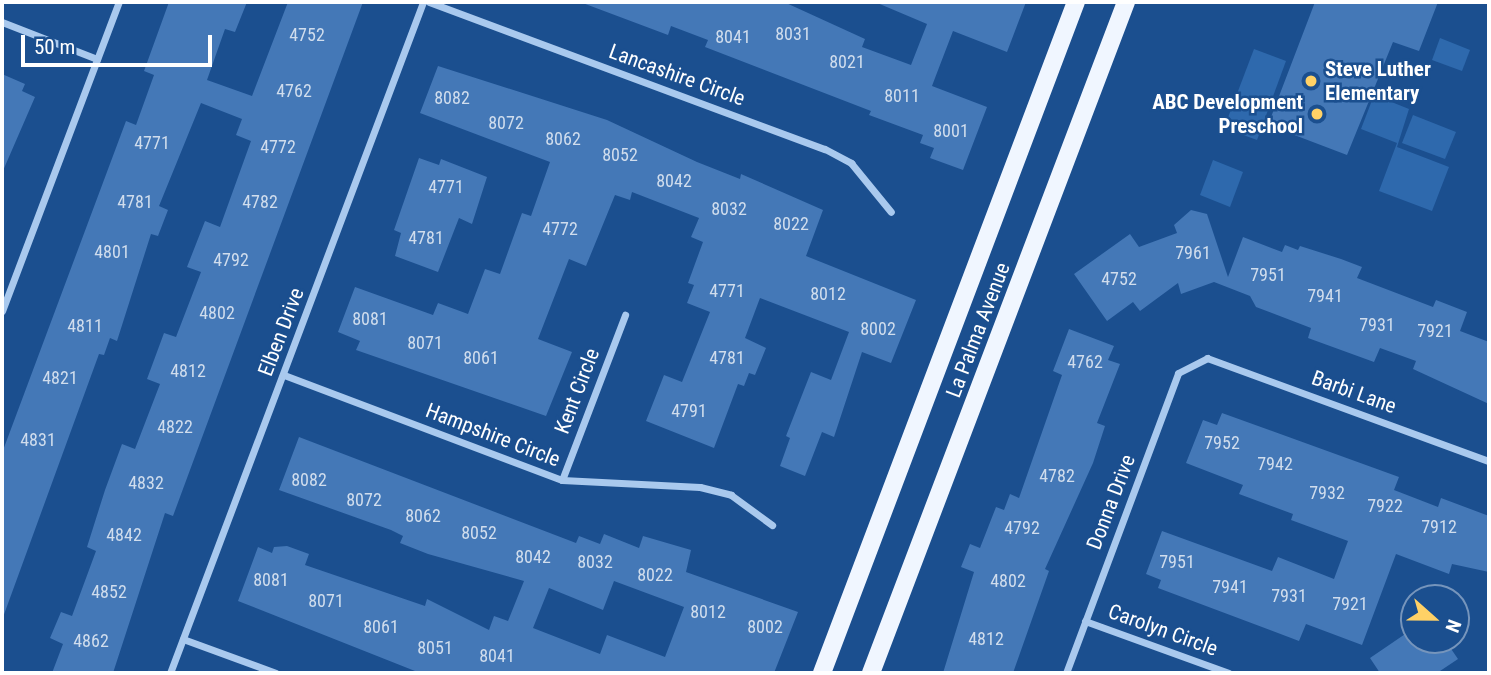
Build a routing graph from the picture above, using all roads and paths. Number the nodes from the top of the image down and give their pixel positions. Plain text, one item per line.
1 (119, 2) edge
2 (423, 2) edge
3 (429, 2) edge
4 (1076, 2) edge
5 (1126, 2) edge
6 (2, 22) edge
7 (97, 59) junction
8 (891, 212) dead end
9 (2, 310) edge
10 (625, 315) dead end
11 (1207, 358) joint
12 (284, 375) junction
13 (1489, 461) edge
14 (562, 480) junction
15 (772, 525) dead end
16 (1085, 621) junction
17 (183, 639) junction
18 (170, 673) edge
19 (276, 673) edge
20 (822, 673) edge
21 (871, 673) edge
22 (1066, 673) edge
23 (1229, 673) edge

1 - 7 street
2 - 12 street, Elben Drive
3 - 8 street, Lancashire Circle
4 - 20 main road, La Palma Avenue
5 - 21 main road, La Palma Avenue
6 - 7 street
7 - 9 street
10 - 14 street, Kent Circle
11 - 13 street, Barbi Lane
11 - 16 street, Donna Drive
12 - 14 street, Hampshire Circle
12 - 17 street, Elben Drive
14 - 15 street, Hampshire Circle
16 - 22 street, Donna Drive
16 - 23 street, Carolyn Circle
17 - 18 street, Elben Drive
17 - 19 street

